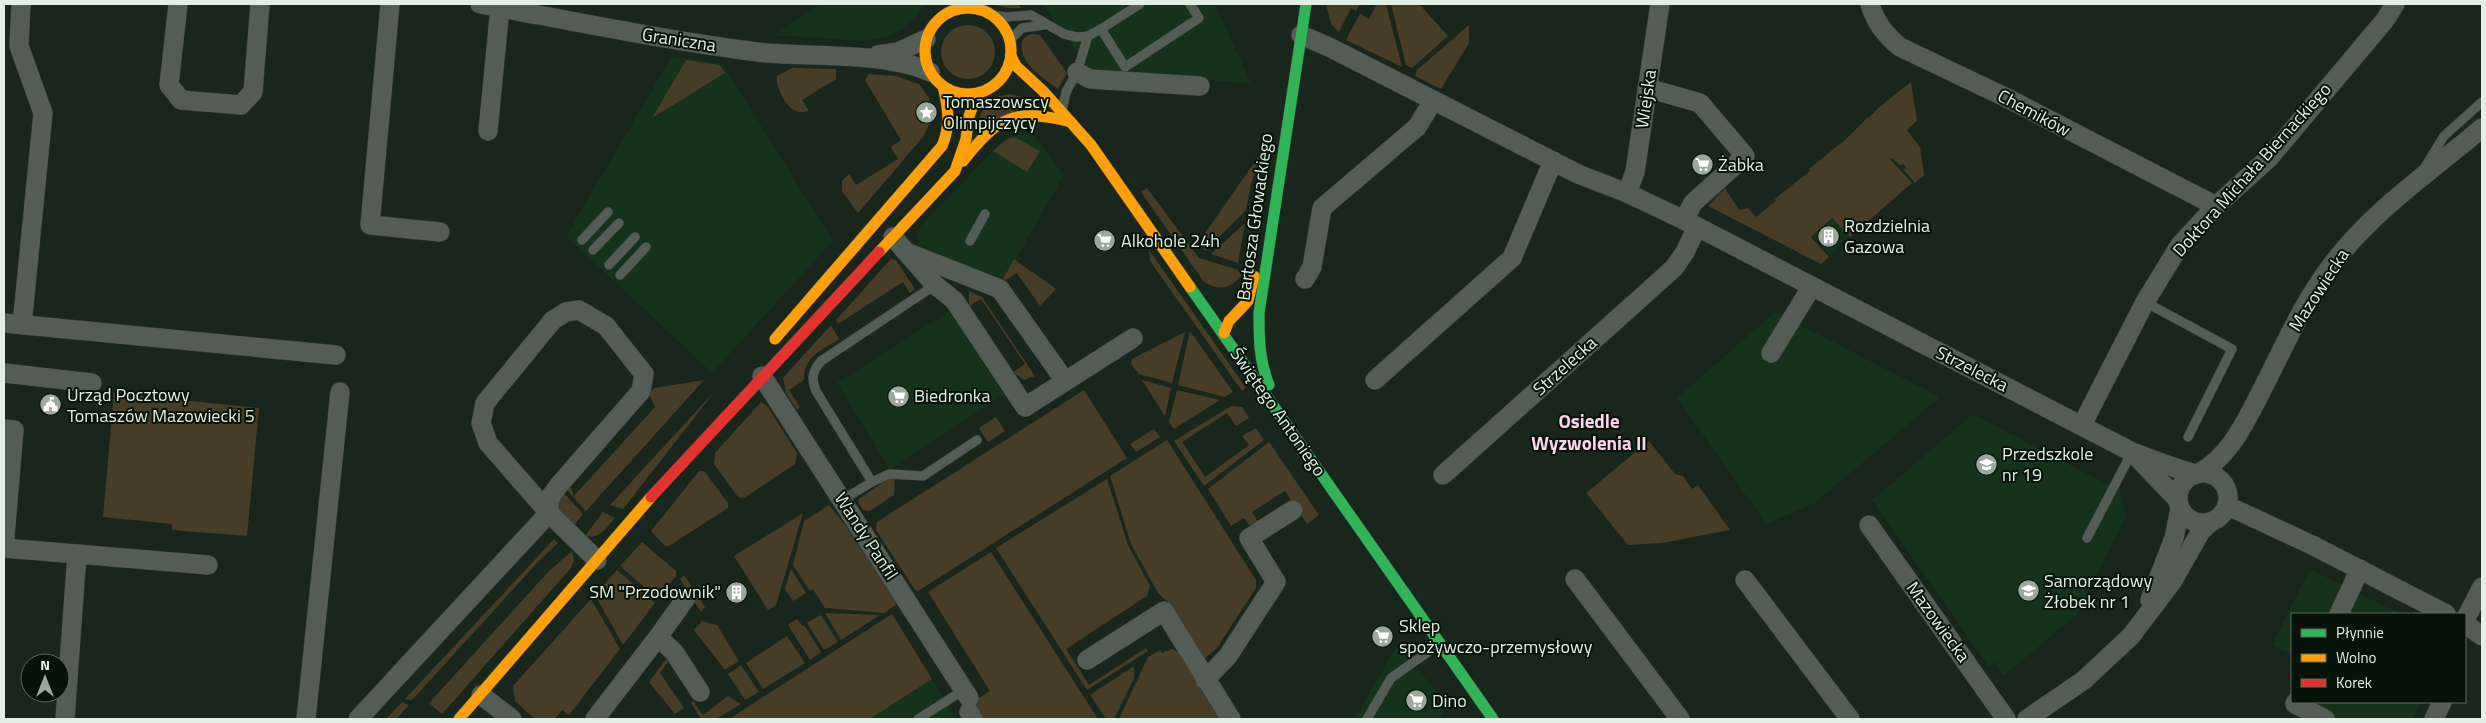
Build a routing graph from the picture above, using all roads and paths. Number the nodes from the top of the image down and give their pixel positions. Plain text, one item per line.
1 (21, 4) edge
2 (178, 4) edge
3 (260, 4) edge
4 (390, 4) edge
5 (480, 4) edge
6 (947, 4) edge
7 (1140, 4) edge
8 (1190, 4) edge
9 (1306, 4) edge
10 (1660, 4) edge
11 (1870, 4) edge
12 (2395, 4) edge
13 (972, 5) edge
14 (501, 6) edge
15 (991, 15) junction
16 (941, 17) junction
17 (1044, 24) junction
18 (1101, 29) junction
19 (1301, 35) junction
20 (1088, 36) junction
21 (926, 39) junction
22 (1010, 40) junction
23 (1011, 56) junction
24 (859, 58) junction
25 (930, 72) junction
26 (1077, 72) junction
27 (943, 86) junction
28 (1200, 86) dead end
29 (1008, 87) dead end
30 (1647, 88) junction
31 (992, 89) junction
32 (1023, 89) dead end
33 (978, 93) junction
34 (1433, 101) junction
35 (2482, 102) edge
36 (1059, 110) junction
37 (1071, 122) junction
38 (1286, 126) junction
39 (2482, 128) edge
40 (488, 131) dead end
41 (1553, 161) junction
42 (955, 171) junction
43 (2415, 183) junction
44 (1627, 193) junction
45 (2216, 206) junction
46 (608, 212) dead end
47 (985, 214) dead end
48 (875, 222) junction
49 (619, 223) dead end
50 (1690, 224) junction
51 (440, 232) dead end
52 (635, 237) dead end
53 (862, 238) junction
54 (582, 240) dead end
55 (970, 241) dead end
56 (899, 244) junction
57 (646, 247) dead end
58 (593, 250) dead end
59 (878, 253) junction
60 (609, 264) dead end
61 (1255, 269) junction
62 (620, 275) dead end
63 (1304, 279) dead end
64 (935, 285) junction
65 (1812, 286) junction
66 (1192, 287) junction
67 (1208, 294) dead end
68 (1235, 294) dead end
69 (2145, 302) junction
70 (1259, 313) junction
71 (13, 324) edge
72 (1235, 333) junction
73 (1132, 338) dead end
74 (766, 350) dead end
75 (1772, 353) dead end
76 (336, 355) dead end
77 (758, 370) junction
78 (4, 373) edge
79 (1375, 380) dead end
80 (1065, 381) junction
81 (92, 383) dead end
82 (340, 392) dead end
83 (1274, 405) junction
84 (712, 413) dead end
85 (2082, 425) junction
86 (4, 429) edge
87 (2188, 437) dead end
88 (2234, 439) junction
89 (977, 440) dead end
90 (2132, 452) junction
91 (671, 474) junction
92 (2197, 474) junction
93 (1443, 475) dead end
94 (872, 482) junction
95 (2227, 497) junction
96 (842, 500) junction
97 (2179, 505) junction
98 (1293, 510) dead end
99 (549, 513) junction
100 (2210, 523) junction
101 (1869, 526) dead end
102 (2087, 538) dead end
103 (4, 548) edge
104 (77, 554) junction
105 (597, 560) junction
106 (208, 565) dead end
107 (2360, 569) junction
108 (1575, 578) dead end
109 (1745, 580) dead end
110 (2482, 587) edge
111 (686, 598) dead end
112 (2339, 613) edge
113 (2444, 613) edge
114 (2142, 620) junction
115 (2466, 620) edge
116 (2466, 623) edge
117 (2482, 636) edge
118 (658, 637) junction
119 (1440, 644) junction
120 (1087, 660) dead end
121 (1205, 680) junction
122 (700, 692) dead end
123 (481, 695) junction
124 (2296, 703) edge
125 (2442, 703) edge
126 (969, 705) edge
127 (65, 719) edge
128 (306, 719) edge
129 (358, 719) edge
130 (458, 719) edge
131 (512, 719) edge
132 (595, 719) edge
133 (918, 719) edge
134 (1231, 719) edge
135 (1367, 719) edge
136 (1493, 719) edge
137 (1680, 719) edge
138 (1850, 719) edge
139 (2006, 719) edge
140 (2028, 719) edge
141 (2325, 719) edge
142 (2434, 719) edge

1 - 71 street
2 - 3 street
4 - 51 street
5 - 14 street, Graniczna
6 - 16 street
7 - 18 lane
8 - 18 lane
9 - 19 street, Bartosza Głowackiego
10 - 30 street, Wiejska
11 - 45 street, Chemików
12 - 45 street, Doktora Michała Biernackiego
13 - 15 street
13 - 16 street
14 - 24 street, Graniczna
14 - 40 street
15 - 17 lane
15 - 22 street
16 - 21 street
17 - 20 lane
17 - 22 lane
18 - 20 lane
19 - 34 street, Strzelecka
19 - 38 street, Bartosza Głowackiego
20 - 26 lane
21 - 24 street, Graniczna
21 - 25 street
22 - 23 street
23 - 31 street
23 - 36 street, Świętego Antoniego
24 - 25 street, Graniczna
25 - 27 street
26 - 28 street
26 - 36 lane
27 - 33 street
27 - 48 street
29 - 31 street
30 - 44 street, Wiejska
30 - 50 street
31 - 33 street
32 - 36 street, Świętego Antoniego
33 - 42 street
34 - 41 street, Strzelecka
34 - 63 street
35 - 43 lane
36 - 37 street, Świętego Antoniego
37 - 42 street
37 - 66 street, Świętego Antoniego
38 - 61 street, Bartosza Głowackiego
38 - 70 street, Bartosza Głowackiego
39 - 43 street, Mazowiecka
41 - 44 street, Strzelecka
41 - 79 street
42 - 56 street
43 - 88 street, Mazowiecka
44 - 50 street, Strzelecka
45 - 69 street, Doktora Michała Biernackiego
46 - 54 lane
47 - 55 lane
48 - 53 street
48 - 56 street
49 - 58 lane
50 - 65 street, Strzelecka
50 - 93 street, Strzelecka
52 - 60 lane
53 - 59 street
53 - 74 street
56 - 59 street
56 - 64 street
56 - 80 street
57 - 62 lane
59 - 77 street
61 - 68 street
61 - 72 street, Bartosza Głowackiego
64 - 80 street
64 - 94 lane
65 - 75 street
65 - 85 street, Strzelecka
66 - 67 street
66 - 72 street, Świętego Antoniego
69 - 85 street, Doktora Michała Biernackiego
69 - 87 lane
70 - 72 street, Bartosza Głowackiego
70 - 83 street, Bartosza Głowackiego
71 - 76 street
72 - 83 street, Świętego Antoniego
73 - 80 street
77 - 91 street
77 - 96 street, Wandy Panfil
78 - 81 street
82 - 128 street
83 - 119 street, Świętego Antoniego
84 - 91 street
85 - 90 street, Strzelecka
86 - 103 street
88 - 92 street, Mazowiecka
88 - 95 street, Mazowiecka
89 - 94 lane
90 - 92 street, Strzelecka
90 - 97 street, Strzelecka
90 - 102 lane
91 - 105 street
92 - 95 street
92 - 97 street
94 - 96 lane
95 - 100 street
95 - 107 street
96 - 126 street, Wandy Panfil
97 - 100 street
97 - 114 street
98 - 121 street
99 - 99 street
99 - 105 street
99 - 129 street
100 - 114 street
101 - 139 street, Mazowiecka
103 - 104 street
104 - 106 street
104 - 127 street
105 - 123 street
107 - 112 street
107 - 113 street
108 - 137 street
109 - 138 street
110 - 115 street
111 - 118 street
114 - 140 street
116 - 117 street
118 - 122 street
118 - 132 street
119 - 135 lane
119 - 136 street, Świętego Antoniego
120 - 121 street
121 - 134 street
123 - 130 street
123 - 131 street
124 - 141 street
125 - 142 street
126 - 133 lane

